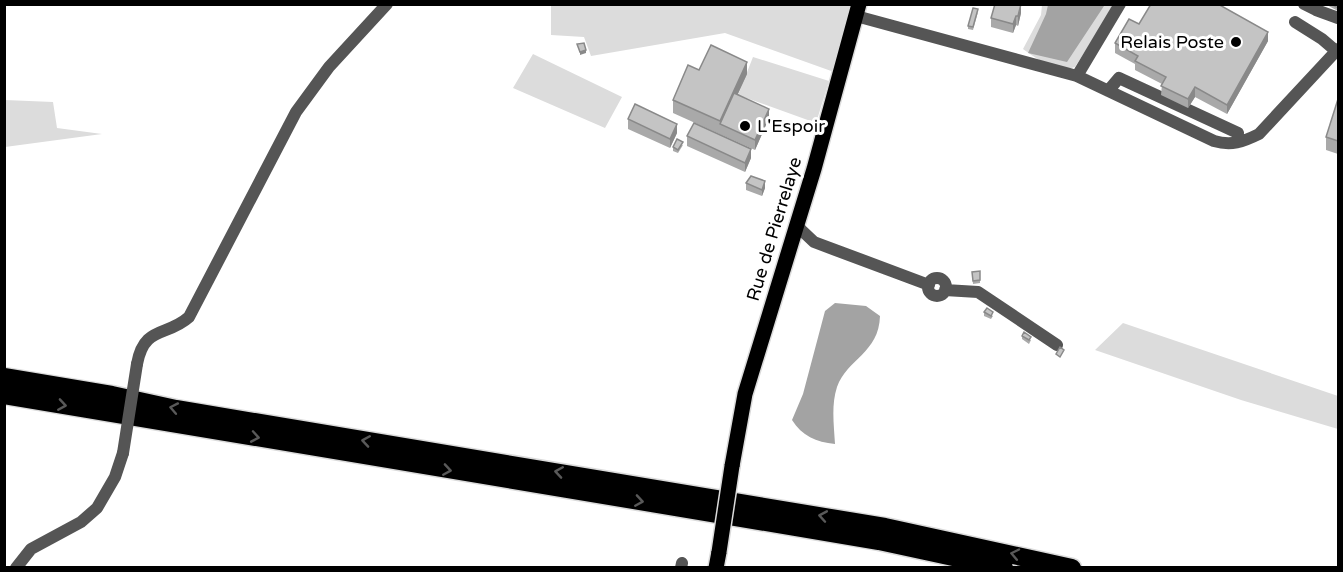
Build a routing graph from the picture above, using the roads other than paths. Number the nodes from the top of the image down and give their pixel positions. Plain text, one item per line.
1 (387, 4) edge
2 (1120, 4) edge
3 (857, 10) edge
4 (1294, 22) dead end
5 (1337, 50) edge
6 (1077, 76) junction
7 (1108, 91) junction
8 (1238, 133) dead end
9 (796, 225) junction
10 (814, 242) junction
11 (790, 246) junction
12 (1057, 345) dead end
13 (4, 376) edge
14 (4, 395) edge
15 (15, 567) edge
16 (716, 567) edge
17 (1004, 567) edge
18 (1072, 567) edge

1 - 15 street, bridge
2 - 6 street
3 - 6 street
3 - 9 main road, Rue de Pierrelaye
4 - 5 street
5 - 7 street
6 - 7 street
7 - 8 street
9 - 10 street
9 - 11 main road, Rue de Pierrelaye
10 - 11 street
10 - 12 street
11 - 16 main road, Rue de Pierrelaye, bridge
18 -> 13 highway
14 -> 17 highway

